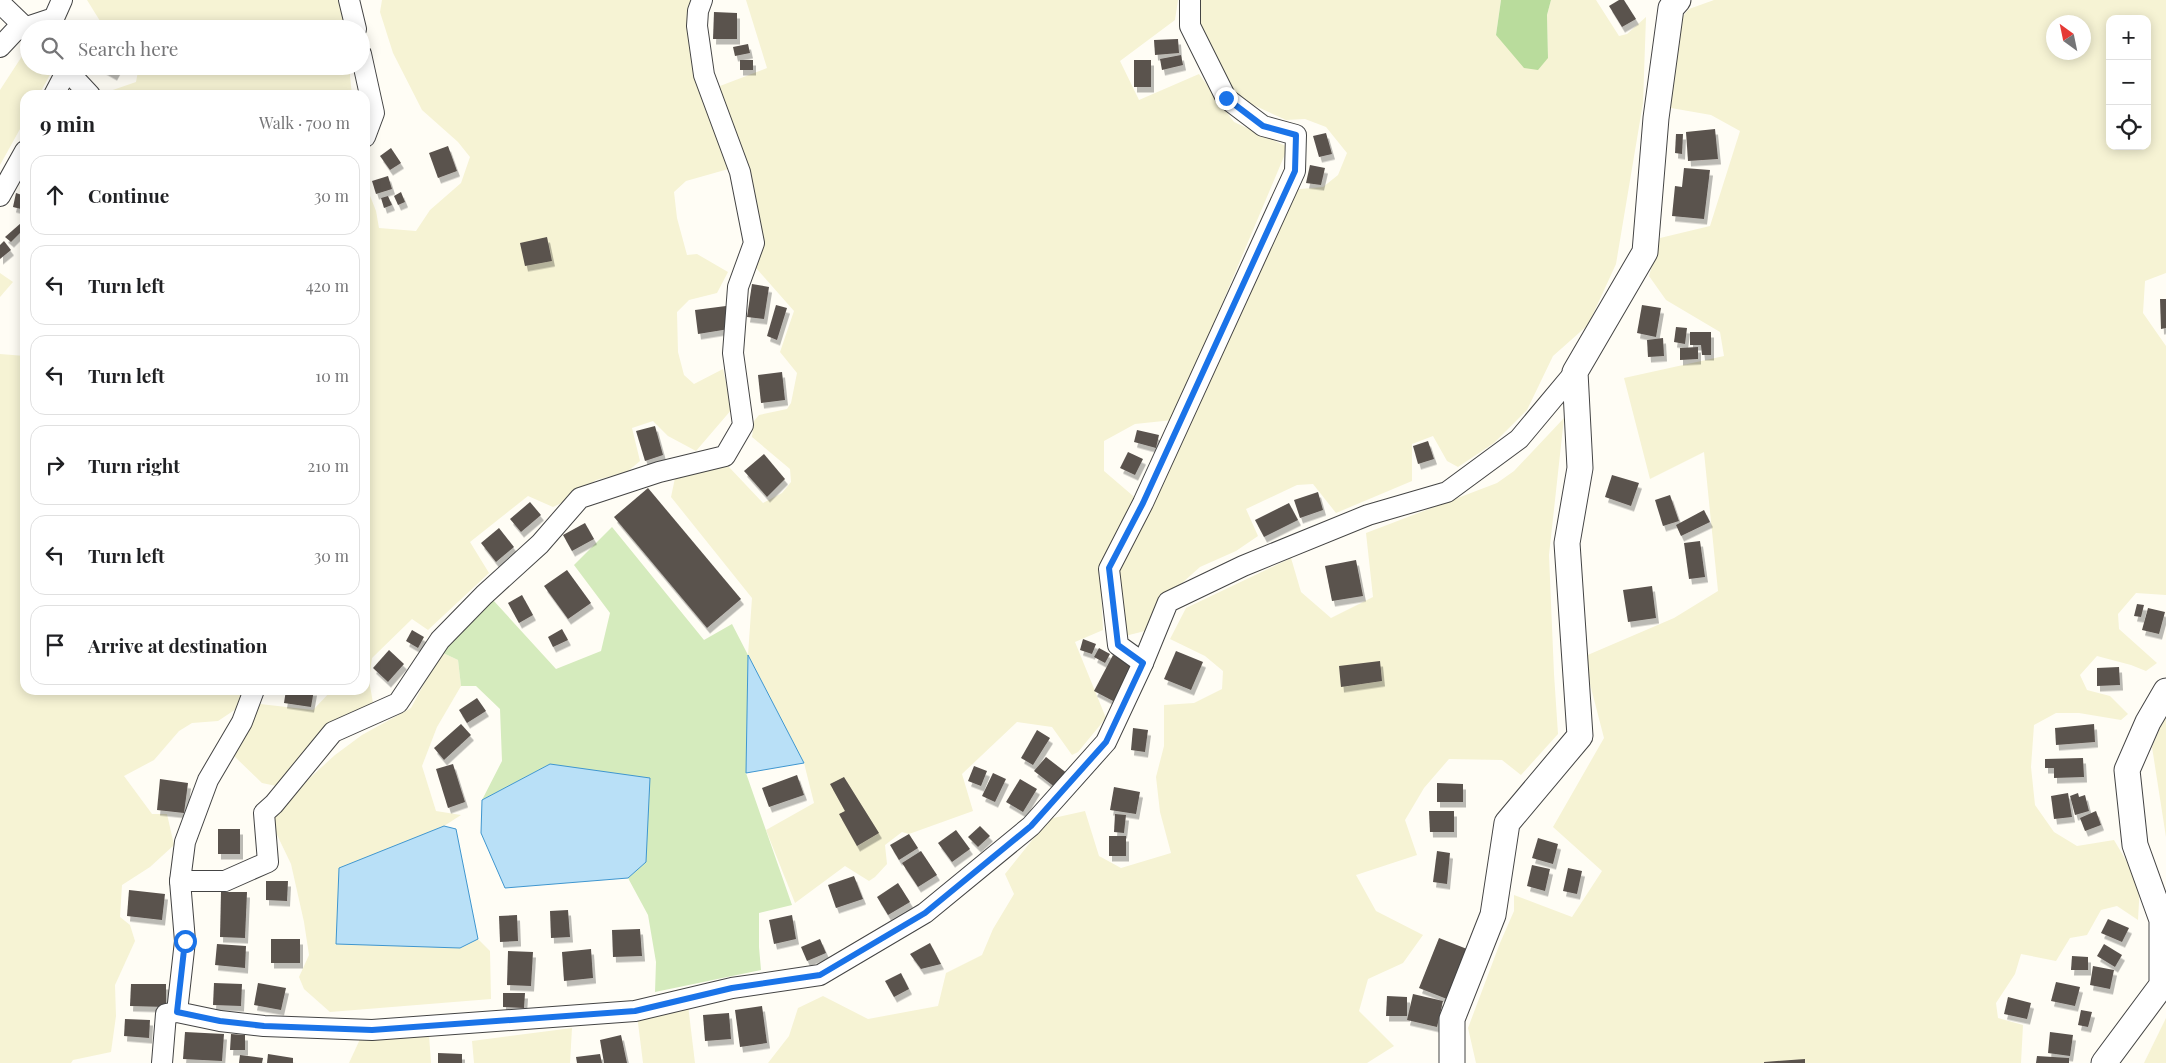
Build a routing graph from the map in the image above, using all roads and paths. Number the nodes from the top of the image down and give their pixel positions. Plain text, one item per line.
1 (62, 0) edge
2 (350, 0) edge
3 (702, 0) edge
4 (1190, 0) edge
5 (1678, 0) edge
6 (0, 3) edge
7 (49, 20) edge
8 (354, 20) edge
9 (20, 22) edge
10 (20, 31) edge
11 (0, 47) edge
12 (62, 75) edge
13 (71, 75) edge
14 (366, 75) edge
15 (56, 90) edge
16 (85, 90) edge
17 (369, 90) edge
18 (370, 95) edge
19 (370, 124) edge
20 (20, 160) edge
21 (0, 196) edge
22 (1575, 372) junction
23 (1143, 663) junction
24 (2166, 691) edge
25 (252, 695) edge
26 (180, 881) junction
27 (177, 1012) junction
28 (162, 1063) edge
29 (1452, 1063) edge
30 (2104, 1063) edge

1 - 7 street
2 - 8 street
3 - 26 street
4 - 23 street
5 - 22 street
6 - 9 street
10 - 11 street
12 - 15 street
13 - 16 street
14 - 17 street
18 - 19 street
20 - 21 street
22 - 23 street
22 - 29 street
23 - 27 street
24 - 30 street
25 - 26 street
26 - 27 street
27 - 28 street

